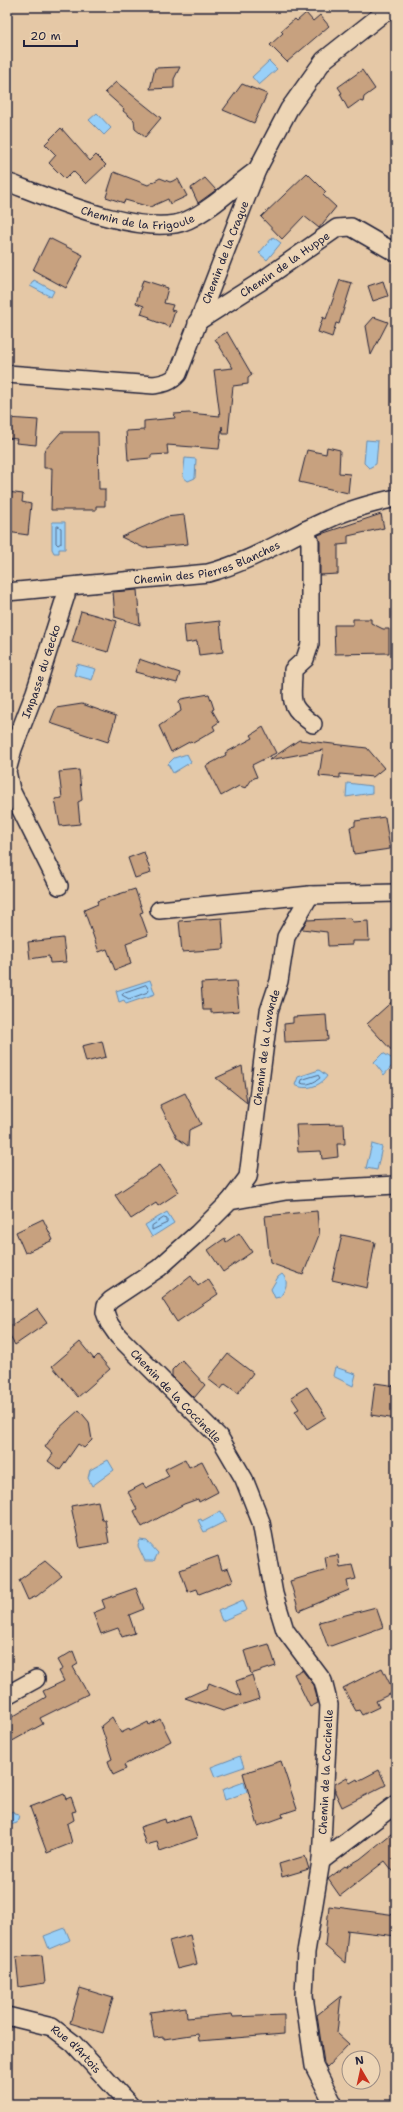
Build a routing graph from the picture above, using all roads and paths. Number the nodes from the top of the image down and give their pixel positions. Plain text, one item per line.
1 (396, 7) edge
2 (258, 170) junction
3 (7, 182) edge
4 (396, 253) edge
5 (197, 322) junction
6 (7, 374) edge
7 (396, 498) edge
8 (305, 530) junction
9 (65, 587) junction
10 (7, 592) edge
11 (313, 724) dead end
12 (59, 886) dead end
13 (396, 892) edge
14 (310, 896) junction
15 (159, 910) dead end
16 (396, 1185) edge
17 (230, 1201) junction
18 (36, 1679) dead end
19 (7, 1695) edge
20 (396, 1804) edge
21 (321, 1861) junction
22 (7, 2016) edge
23 (130, 2105) edge
24 (334, 2105) edge

1 - 2 street, Chemin de la Craque
2 - 3 street, Chemin de la Frigoule
2 - 5 street, Chemin de la Craque
4 - 5 street, Chemin de la Huppe
5 - 6 street, Chemin de la Craque
7 - 8 street, Chemin des Pierres Blanches
8 - 9 street, Chemin des Pierres Blanches
8 - 11 street
9 - 10 street, Chemin des Pierres Blanches
9 - 12 street, Impasse du Gecko
13 - 14 street
14 - 15 street
14 - 17 street, Chemin de la Lavande
16 - 17 street
17 - 21 street, Chemin de la Coccinelle
18 - 19 street
20 - 21 street
21 - 24 street, Chemin de la Coccinelle
22 - 23 street, Rue d'Artois

